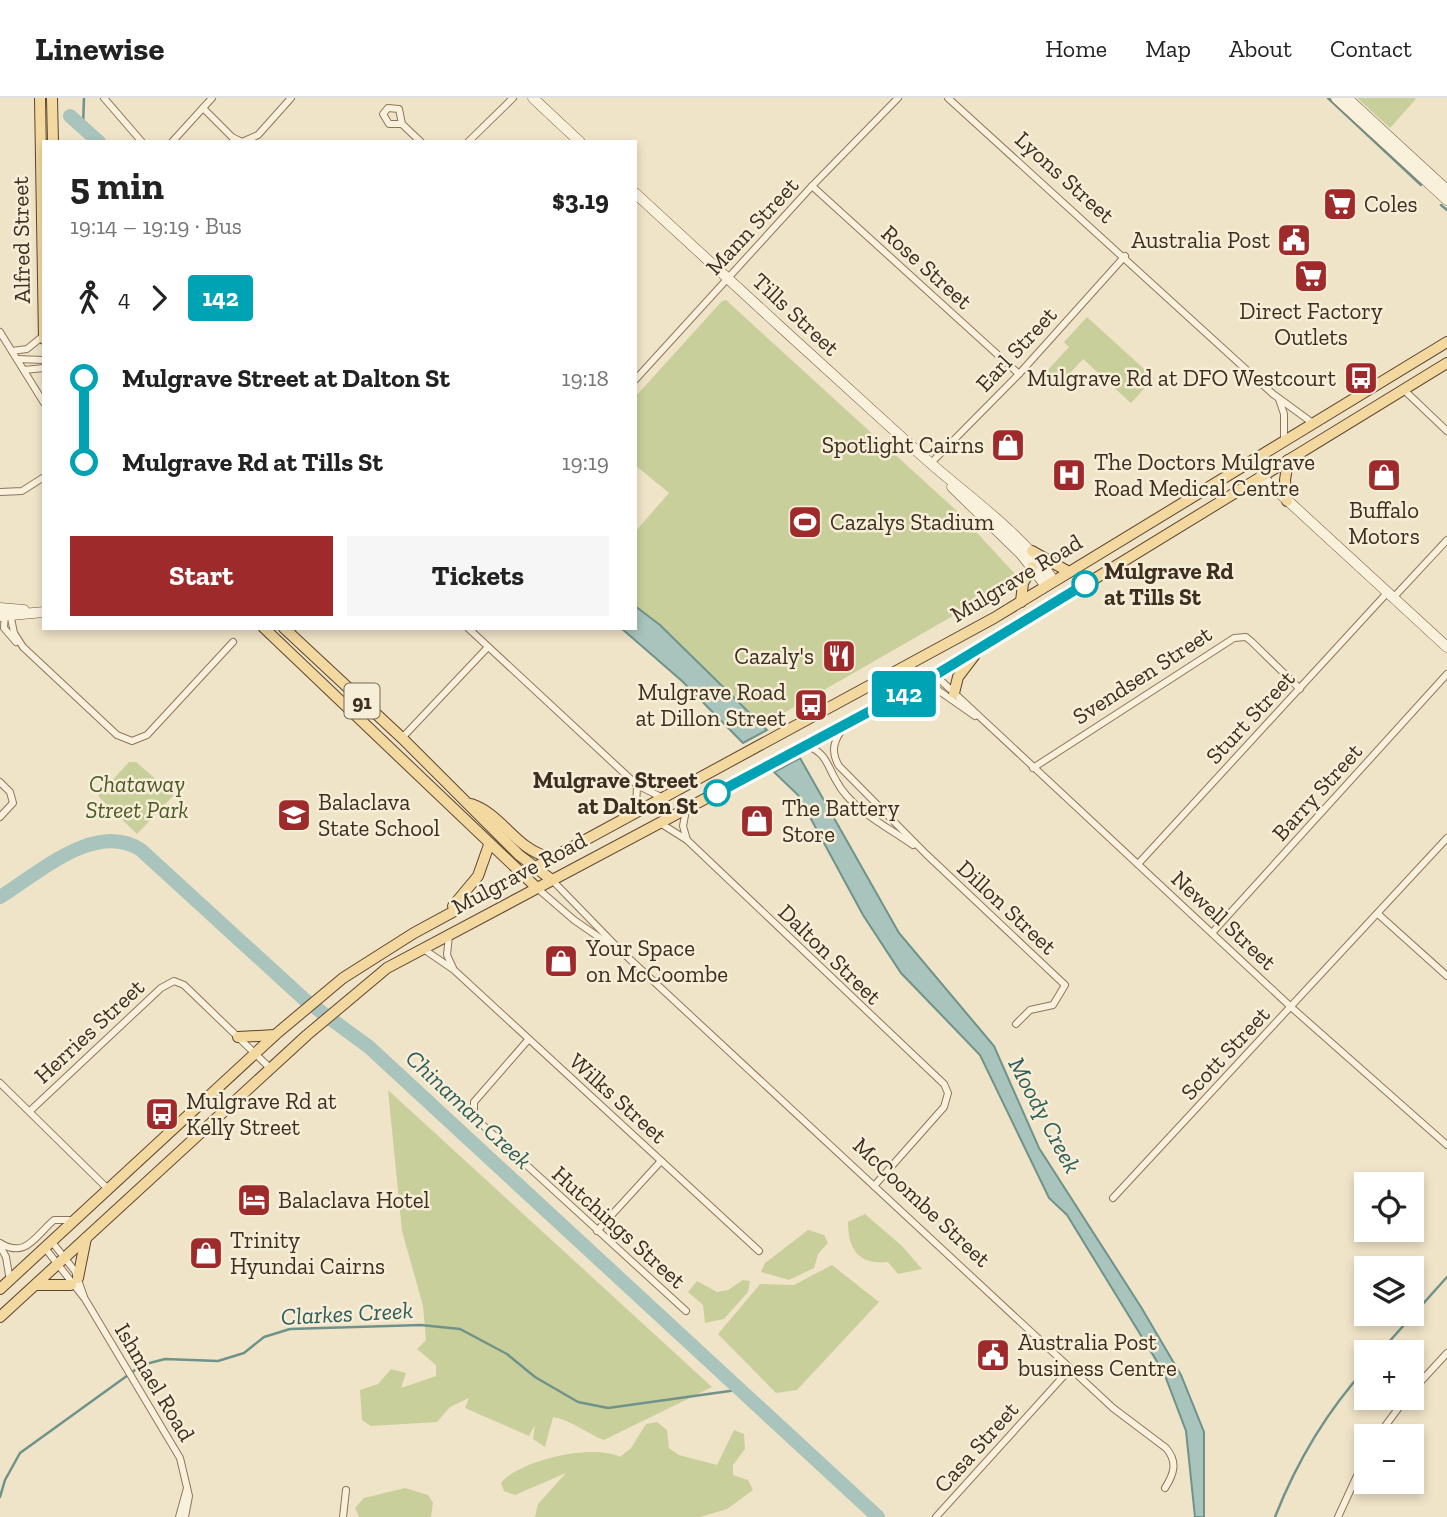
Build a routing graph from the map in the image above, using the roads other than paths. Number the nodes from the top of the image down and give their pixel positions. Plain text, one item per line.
1 (40, 98) edge
2 (52, 98) edge
3 (104, 98) edge
4 (212, 98) edge
5 (291, 98) edge
6 (513, 98) edge
7 (533, 98) edge
8 (898, 98) edge
9 (948, 98) edge
10 (1336, 98) edge
11 (1347, 98) edge
12 (203, 108) junction
13 (402, 124) dead end
14 (53, 140) edge
15 (140, 140) edge
16 (174, 140) edge
17 (238, 140) edge
18 (247, 140) edge
19 (419, 140) edge
20 (470, 140) edge
21 (578, 140) edge
22 (812, 186) junction
23 (1447, 190) edge
24 (637, 195) edge
25 (1447, 200) edge
26 (42, 218) edge
27 (1125, 256) junction
28 (727, 278) junction
29 (0, 332) edge
30 (42, 338) edge
31 (1447, 342) edge
32 (12, 351) junction
33 (17, 359) junction
34 (42, 360) edge
35 (1447, 363) edge
36 (42, 368) edge
37 (24, 370) junction
38 (1019, 374) junction
39 (637, 378) edge
40 (1404, 390) junction
41 (1279, 399) junction
42 (42, 400) edge
43 (1314, 424) junction
44 (1447, 431) edge
45 (1284, 442) junction
46 (1288, 460) junction
47 (931, 463) junction
48 (1250, 463) junction
49 (1261, 476) junction
50 (42, 478) edge
51 (0, 492) edge
52 (1287, 501) junction
53 (1447, 540) edge
54 (1032, 551) junction
55 (1032, 567) junction
56 (1069, 572) junction
57 (1050, 584) junction
58 (1390, 596) junction
59 (1060, 599) junction
60 (1021, 601) junction
61 (39, 612) edge
62 (5, 613) edge
63 (262, 630) edge
64 (266, 630) edge
65 (286, 630) edge
66 (470, 630) edge
67 (233, 642) dead end
68 (488, 647) junction
69 (1447, 648) edge
70 (977, 650) junction
71 (291, 652) junction
72 (919, 660) junction
73 (1447, 674) edge
74 (936, 676) junction
75 (919, 685) junction
76 (1300, 689) junction
77 (954, 692) junction
78 (980, 719) junction
79 (845, 726) junction
80 (402, 738) junction
81 (807, 746) junction
82 (1033, 768) junction
83 (847, 774) junction
84 (0, 782) edge
85 (836, 782) junction
86 (636, 785) junction
87 (661, 797) junction
88 (469, 803) junction
89 (687, 808) junction
90 (636, 810) junction
91 (0, 817) edge
92 (660, 822) junction
93 (1447, 838) edge
94 (687, 840) junction
95 (489, 845) junction
96 (926, 854) junction
97 (549, 857) junction
98 (1138, 864) junction
99 (533, 866) junction
100 (520, 873) junction
101 (552, 880) junction
102 (537, 888) junction
103 (446, 914) junction
104 (1378, 914) junction
105 (449, 933) junction
106 (1212, 933) junction
107 (422, 948) junction
108 (621, 951) junction
109 (454, 970) junction
110 (1447, 976) edge
111 (1291, 1007) junction
112 (1016, 1024) dead end
113 (275, 1035) junction
114 (237, 1037) junction
115 (528, 1040) junction
116 (255, 1054) junction
117 (271, 1069) junction
118 (0, 1083) edge
119 (31, 1110) junction
120 (1447, 1145) edge
121 (661, 1161) junction
122 (874, 1186) junction
123 (109, 1190) junction
124 (1113, 1198) dead end
125 (76, 1220) junction
126 (597, 1231) junction
127 (86, 1238) junction
128 (0, 1245) edge
129 (48, 1245) junction
130 (759, 1251) dead end
131 (61, 1261) junction
132 (10, 1281) junction
133 (75, 1281) junction
134 (35, 1285) junction
135 (0, 1289) edge
136 (686, 1311) dead end
137 (0, 1317) edge
138 (1447, 1353) edge
139 (1070, 1369) junction
140 (1424, 1378) edge
141 (1354, 1482) edge
142 (187, 1486) junction
143 (1165, 1488) dead end
144 (346, 1490) dead end
145 (179, 1517) edge
146 (186, 1517) edge
147 (343, 1517) edge
148 (936, 1517) edge
149 (1338, 1517) edge

1 - 26 main road, Alfred Street
2 - 14 main road
3 - 15 street
4 - 12 street
5 - 18 street
6 - 20 street
7 - 21 street
8 - 22 street, Mann Street
9 - 27 street, Lyons Street
10 - 25 street
11 - 23 street
12 - 16 street
12 - 17 street
13 - 19 street
22 - 28 street, Mann Street
22 - 38 street, Rose Street
24 - 28 street, Tills Street
27 - 38 street, Earl Street
27 - 41 street, Lyons Street
28 - 39 street, Mann Street
28 - 47 street, Tills Street
29 - 32 street
30 - 32 street
31 - 43 main road, Mulgrave Road
32 - 33 street
33 - 34 street
33 - 37 street
35 - 40 main road, Mulgrave Road
36 - 37 street
37 - 42 street
38 - 47 street, Earl Street
40 - 44 street
40 - 46 main road, Mulgrave Road
41 - 43 street, Lyons Street
41 - 45 street
43 - 45 main road, Mulgrave Road
45 - 48 main road, Mulgrave Road
46 - 49 main road, Mulgrave Road
46 - 52 main road
47 - 54 street, Tills Street
47 - 55 street, Tills Street
48 - 49 main road
48 - 56 main road, Mulgrave Road
49 - 52 street
49 - 59 main road, Mulgrave Road
50 - 51 street
52 - 58 street
53 - 58 street, Sturt Street
54 - 56 main road
54 - 57 street, Tills Street
55 - 57 street, Tills Street
55 - 60 main road
56 - 57 main road, Mulgrave Road
57 - 59 main road
57 - 60 main road, Mulgrave Road
58 - 69 street
58 - 76 street, Sturt Street
59 - 70 main road, Mulgrave Road
60 - 72 main road, Mulgrave Road
61 - 62 street
62 - 67 street
63 - 71 street
64 - 71 main road, McCoombe Street / 91
65 - 80 main road, McCoombe Street / 91
66 - 68 street
68 - 80 street
68 - 86 street
70 - 74 main road, Mulgrave Road
70 - 77 main road
71 - 95 main road, McCoombe Street / 91
72 - 74 main road
72 - 87 main road, Mulgrave Road
73 - 106 street, Barry Street
74 - 75 main road, Mulgrave Road
74 - 77 street, Newell Street
75 - 78 street, Newell Street
75 - 79 main road, Mulgrave Road
76 - 82 street, Svendsen Street
76 - 98 street, Sturt Street
77 - 78 street, Newell Street
78 - 82 street, Newell Street
79 - 81 main road, Mulgrave Road
79 - 83 street, Dillon Street
80 - 88 main road, McCoombe Street / 91
81 - 85 street, Dillon Street
81 - 89 main road, Mulgrave Road
82 - 98 street, Newell Street
83 - 85 street
83 - 96 street, Dillon Street
84 - 91 street
85 - 96 street, Dillon Street
86 - 87 street
86 - 90 street
87 - 90 main road, Mulgrave Road
88 - 97 main road
88 - 99 main road, McCoombe Street / 91
89 - 92 main road, Mulgrave Road
89 - 94 street
90 - 97 main road, Mulgrave Road
92 - 94 street, Dalton Street
92 - 101 main road, Mulgrave Road
93 - 104 street, Scott Street
94 - 122 street, Dalton Street
95 - 100 main road, McCoombe Street / 91
95 - 103 main road
96 - 112 street, Dillon Street
97 - 99 main road, Mulgrave Road
98 - 106 street, Newell Street
99 - 100 main road, Mulgrave Road
99 - 101 main road, McCoombe Street / 91
100 - 102 main road, McCoombe Street / 91
100 - 103 main road, Mulgrave Road
101 - 102 main road, Mulgrave Road
101 - 108 street, McCoombe Street
102 - 105 main road, Mulgrave Road
102 - 108 street, McCoombe Street
103 - 113 main road, Mulgrave Road
104 - 110 street
104 - 111 street, Scott Street
105 - 107 main road, Mulgrave Road
105 - 109 street
106 - 111 street, Newell Street
107 - 109 street, Wilks Street
107 - 117 main road, Mulgrave Road
108 - 122 street, McCoombe Street
109 - 115 street, Wilks Street
111 - 120 street, Newell Street
111 - 124 street, Scott Street
113 - 114 main road
113 - 116 main road, Mulgrave Road
114 - 116 street
114 - 119 street, Herries Street
115 - 121 street, Wilks Street
115 - 126 street, Hutchings Street
116 - 117 street
116 - 123 main road, Mulgrave Road
117 - 127 main road, Mulgrave Road
118 - 119 street
119 - 123 street
121 - 126 street
121 - 130 street, Wilks Street
122 - 139 street, McCoombe Street
123 - 125 main road, Mulgrave Road
125 - 128 street
125 - 129 main road, Mulgrave Road
126 - 136 street, Hutchings Street
127 - 131 main road, Mulgrave Road
127 - 133 main road
128 - 132 street
129 - 131 street, Ishmael Road
129 - 131 street, Ishmael Road
129 - 132 main road, Mulgrave Road
131 - 133 street, Ishmael Road
131 - 133 street, Ishmael Road
131 - 134 main road, Mulgrave Road
132 - 135 main road, Mulgrave Road
133 - 134 main road
133 - 142 street, Ishmael Road
134 - 137 main road, Mulgrave Road
138 - 140 street
139 - 143 street, McCoombe Street
139 - 148 street, Casa Street
141 - 149 street
142 - 145 street
142 - 146 street, Ishmael Road
144 - 147 street

